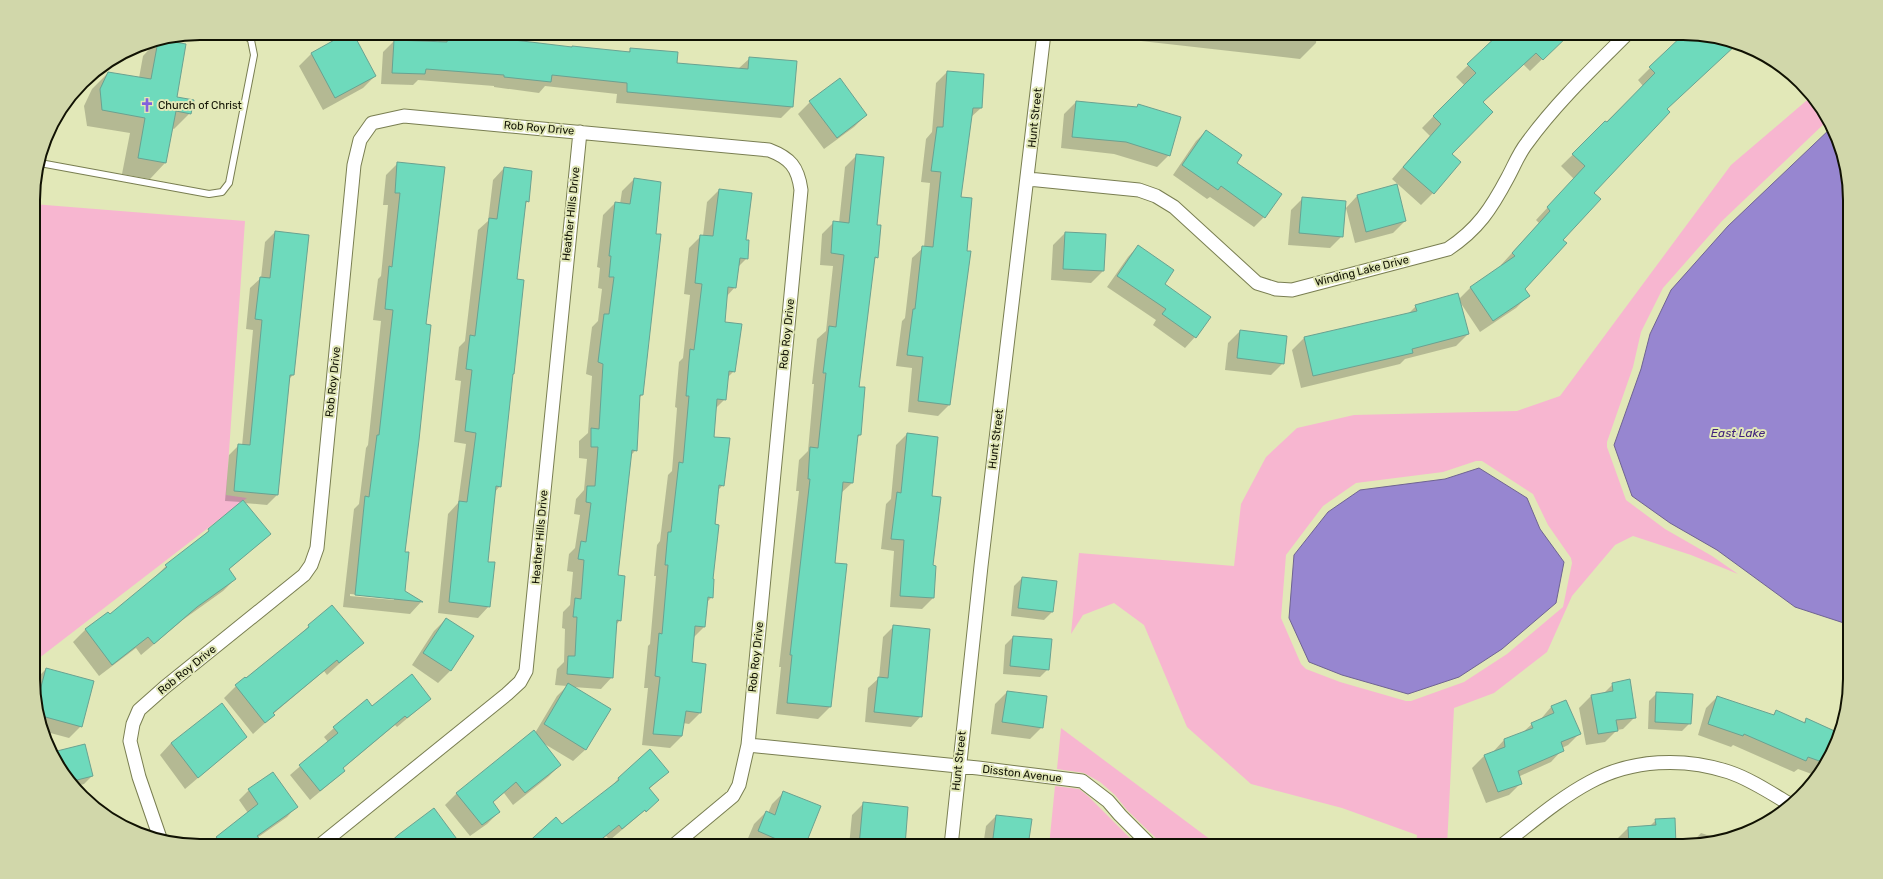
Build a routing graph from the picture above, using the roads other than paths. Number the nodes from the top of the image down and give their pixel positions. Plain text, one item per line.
1 (251, 40) edge
2 (1043, 40) edge
3 (1621, 40) edge
4 (580, 132) junction
5 (44, 164) edge
6 (1028, 179) junction
7 (748, 745) junction
8 (958, 767) junction
9 (1785, 802) edge
10 (159, 834) edge
11 (328, 839) edge
12 (681, 839) edge
13 (951, 839) edge
14 (1144, 839) edge
15 (1511, 839) edge

1 - 5 lane
2 - 6 street, Hunt Street
3 - 6 street, Winding Lake Drive
4 - 7 street, Rob Roy Drive
4 - 10 street, Rob Roy Drive
4 - 11 street, Heather Hills Drive
6 - 8 street, Hunt Street
7 - 8 street, Disston Avenue
7 - 12 street, Rob Roy Drive
8 - 13 street, Hunt Street
8 - 14 street, Disston Avenue
9 - 15 street

